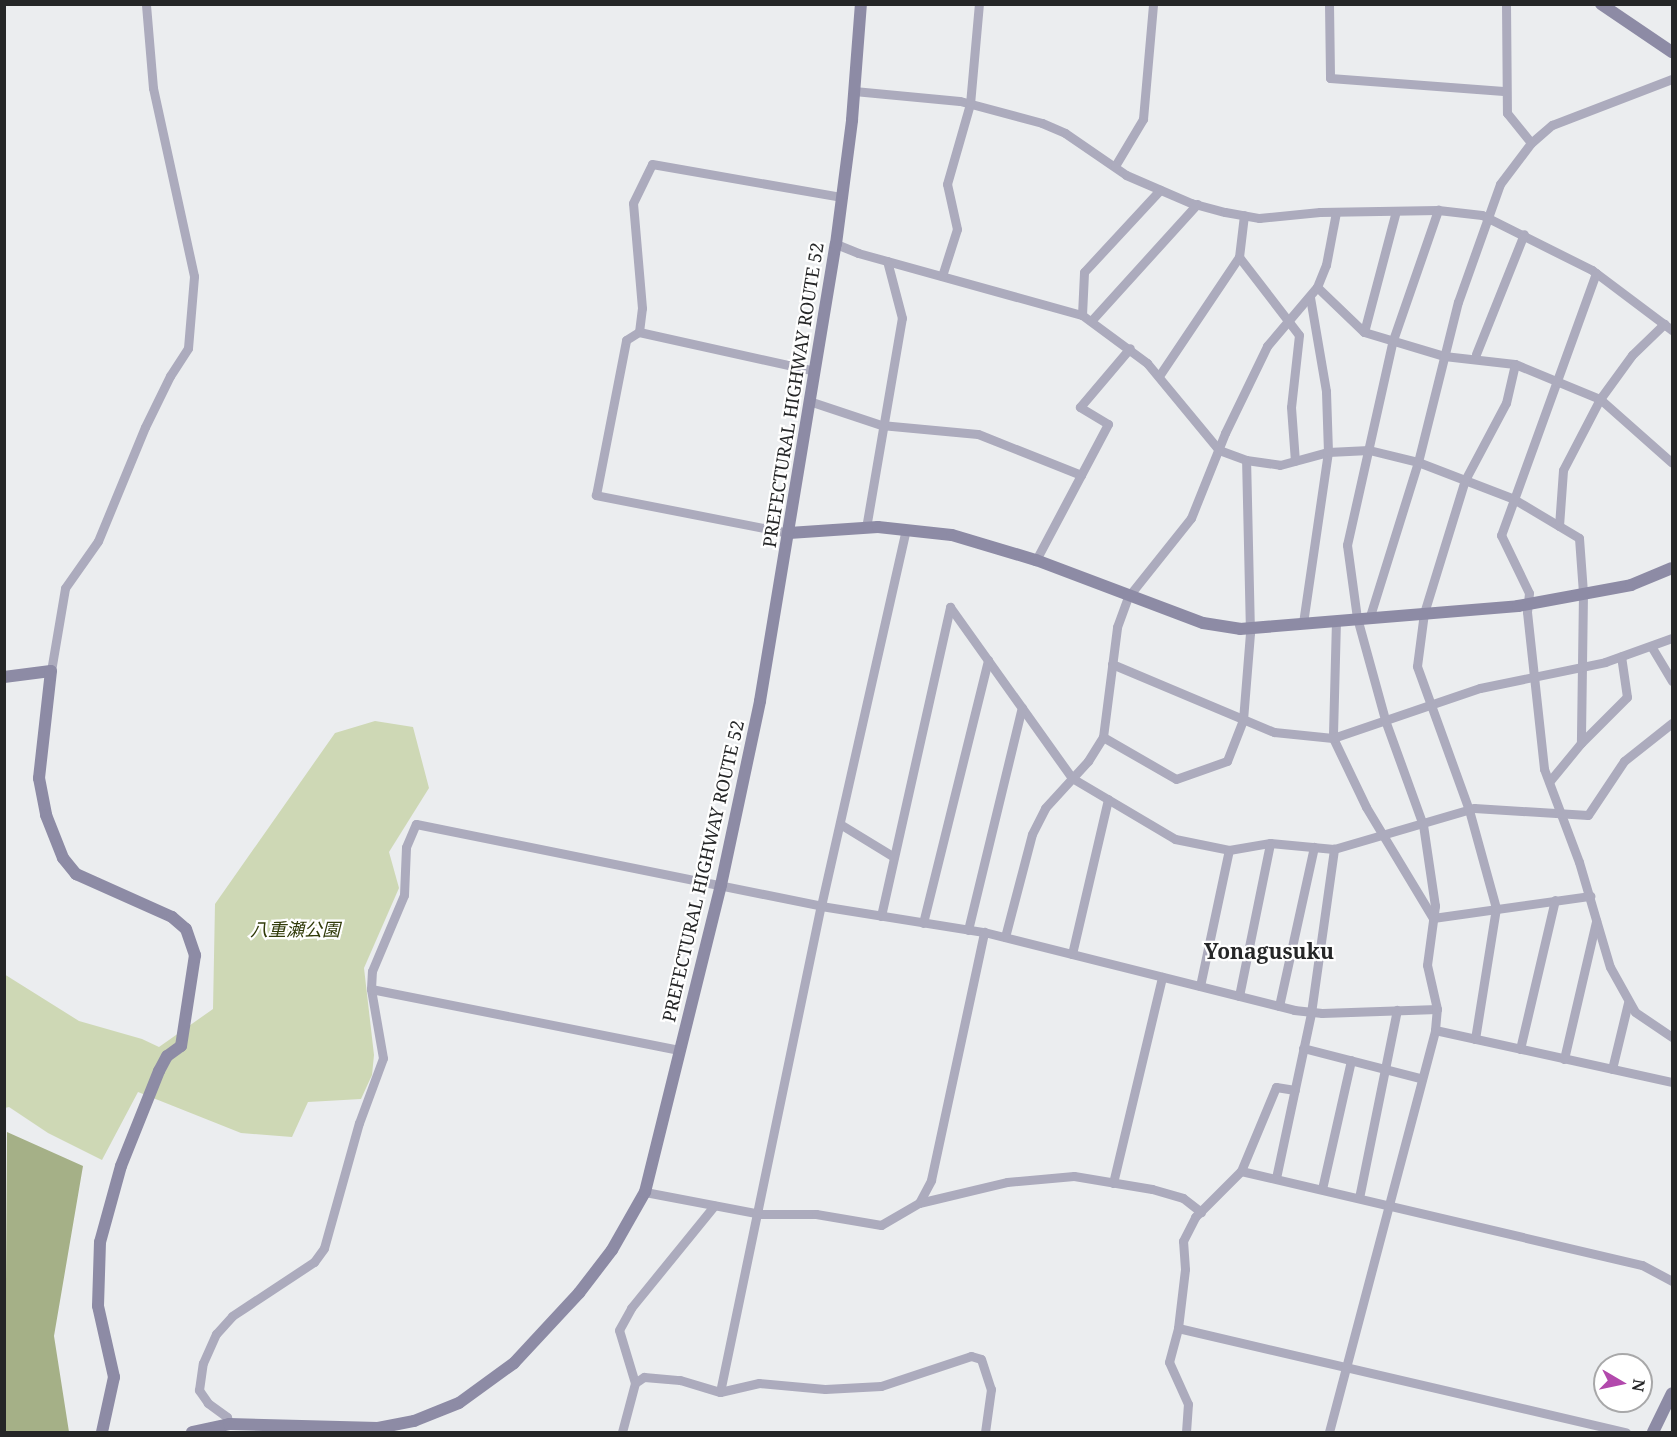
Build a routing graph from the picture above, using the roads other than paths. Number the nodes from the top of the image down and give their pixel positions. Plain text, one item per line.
1 (146, 4) edge
2 (861, 4) edge
3 (979, 4) edge
4 (1153, 4) edge
5 (1329, 4) edge
6 (1506, 4) edge
7 (1601, 4) edge
8 (1672, 52) edge
9 (1672, 79) edge
10 (854, 91) junction
11 (1504, 91) junction
12 (970, 104) junction
13 (1531, 143) junction
14 (1115, 166) junction
15 (1160, 190) junction
16 (842, 197) junction
17 (1197, 204) junction
18 (1438, 210) junction
19 (1396, 211) junction
20 (1336, 212) junction
21 (1244, 215) junction
22 (1490, 219) junction
23 (1524, 234) junction
24 (836, 244) junction
25 (1239, 256) junction
26 (887, 261) junction
27 (1596, 273) junction
28 (942, 276) junction
29 (1317, 286) junction
30 (1310, 297) junction
31 (1082, 315) junction
32 (1290, 320) junction
33 (1091, 321) junction
34 (1668, 327) edge
35 (639, 332) junction
36 (1364, 332) junction
37 (1393, 340) junction
38 (1130, 348) junction
39 (1476, 354) dead end
40 (1444, 356) junction
41 (1515, 364) junction
42 (814, 371) junction
43 (1159, 376) junction
44 (1556, 378) junction
45 (1600, 399) junction
46 (809, 401) junction
47 (881, 425) junction
48 (1219, 450) junction
49 (1369, 450) junction
50 (1328, 452) junction
51 (1246, 460) junction
52 (1295, 461) junction
53 (1418, 462) junction
54 (1672, 463) edge
55 (1081, 475) junction
56 (1465, 480) junction
57 (1512, 498) junction
58 (1559, 526) junction
59 (866, 528) junction
60 (906, 529) junction
61 (789, 533) junction
62 (1036, 560) junction
63 (1672, 568) edge
64 (1583, 593) junction
65 (1128, 597) junction
66 (1529, 605) junction
67 (1424, 613) junction
68 (1370, 616) junction
69 (1357, 618) junction
70 (1336, 620) junction
71 (1304, 623) junction
72 (1250, 628) junction
73 (1672, 638) edge
74 (1651, 646) junction
75 (1621, 656) junction
76 (988, 660) junction
77 (1112, 664) junction
78 (1582, 667) junction
79 (51, 671) junction
80 (4, 677) edge
81 (1535, 678) junction
82 (1672, 681) edge
83 (1431, 703) junction
84 (1022, 707) junction
85 (1243, 720) junction
86 (1386, 723) junction
87 (1672, 723) edge
88 (1103, 737) junction
89 (1333, 738) junction
90 (1581, 743) junction
91 (1072, 778) junction
92 (1549, 782) junction
93 (1108, 799) junction
94 (1468, 810) junction
95 (1561, 813) junction
96 (840, 824) junction
97 (1423, 825) junction
98 (1384, 836) junction
99 (1270, 843) junction
100 (1314, 847) junction
101 (1334, 849) junction
102 (1229, 850) junction
103 (894, 857) junction
104 (721, 885) junction
105 (1590, 896) junction
106 (1555, 900) junction
107 (821, 906) junction
108 (1496, 908) junction
109 (881, 916) junction
110 (1433, 918) junction
111 (1596, 919) junction
112 (923, 922) junction
113 (968, 930) junction
114 (984, 932) junction
115 (1005, 937) junction
116 (1072, 954) junction
117 (1162, 977) junction
118 (1200, 986) junction
119 (372, 989) junction
120 (1239, 996) junction
121 (1628, 1004) junction
122 (1278, 1006) junction
123 (1437, 1009) junction
124 (1397, 1010) junction
125 (1311, 1012) junction
126 (1435, 1030) junction
127 (1672, 1037) edge
128 (1475, 1039) junction
129 (1304, 1048) junction
130 (1520, 1049) junction
131 (679, 1050) junction
132 (1564, 1059) junction
133 (1351, 1060) junction
134 (1385, 1069) junction
135 (1612, 1069) junction
136 (1420, 1078) junction
137 (1672, 1081) edge
138 (1295, 1090) junction
139 (1241, 1172) junction
140 (1276, 1178) junction
141 (1113, 1183) junction
142 (1322, 1189) junction
143 (645, 1192) junction
144 (1359, 1198) junction
145 (919, 1203) junction
146 (1388, 1205) junction
147 (714, 1206) junction
148 (1201, 1212) junction
149 (760, 1214) junction
150 (1672, 1281) edge
151 (1178, 1328) junction
152 (1346, 1366) junction
153 (635, 1383) junction
154 (720, 1392) junction
155 (1672, 1393) edge
156 (229, 1424) junction
157 (102, 1432) edge
158 (192, 1432) edge
159 (622, 1432) edge
160 (985, 1432) edge
161 (1186, 1432) edge
162 (1329, 1432) edge
163 (1626, 1432) edge
164 (1653, 1432) edge

1 - 79 street
2 - 10 street, PREFECTURAL HIGHWAY ROUTE 52
3 - 12 street
4 - 14 street
5 - 11 street
6 - 11 street
7 - 8 street
9 - 13 street
10 - 12 street
10 - 16 street, PREFECTURAL HIGHWAY ROUTE 52
11 - 13 street
12 - 14 street
12 - 28 street
13 - 22 street
14 - 15 street
15 - 17 street
15 - 31 street
16 - 24 street, PREFECTURAL HIGHWAY ROUTE 52
16 - 35 street
17 - 21 street
17 - 33 street
18 - 19 street
18 - 22 street
18 - 37 street
19 - 20 street
19 - 36 street
20 - 21 street
20 - 29 street
21 - 25 street
22 - 23 street
22 - 40 street
23 - 27 street
23 - 39 street
24 - 26 street
24 - 42 street, PREFECTURAL HIGHWAY ROUTE 52
25 - 32 street
25 - 43 street
26 - 28 street
26 - 47 street
27 - 34 street
27 - 44 street
28 - 31 street
29 - 30 street
29 - 36 street
30 - 32 street
30 - 50 street
31 - 33 street
32 - 48 street
32 - 52 street
33 - 38 street
34 - 45 street
35 - 42 street
35 - 61 street
36 - 37 street
37 - 40 street
37 - 49 street
38 - 43 street
38 - 55 street
40 - 41 street
40 - 53 street
41 - 44 street
41 - 56 street
42 - 46 street, PREFECTURAL HIGHWAY ROUTE 52
43 - 48 street
44 - 45 street
44 - 57 street
45 - 54 street
45 - 58 street
46 - 47 street
46 - 61 street, PREFECTURAL HIGHWAY ROUTE 52
47 - 55 street
47 - 59 street
48 - 51 street
48 - 65 street
49 - 50 street
49 - 53 street
49 - 69 street
50 - 52 street
50 - 71 street
51 - 52 street
51 - 72 street
53 - 56 street
53 - 68 street
55 - 62 street
56 - 57 street
56 - 67 street
57 - 58 street
57 - 66 street
58 - 64 street
59 - 60 street
59 - 61 street
60 - 62 street
60 - 96 street
61 - 104 street, PREFECTURAL HIGHWAY ROUTE 52
62 - 65 street
63 - 64 street
64 - 66 street
64 - 78 street
65 - 72 street
65 - 77 street
66 - 67 street
66 - 81 street
67 - 68 street
67 - 83 street
68 - 69 street
69 - 70 street
69 - 86 street
70 - 71 street
70 - 89 street
71 - 72 street
72 - 85 street
73 - 74 street
74 - 75 street
74 - 82 street
75 - 78 street
75 - 90 street
76 - 84 street
76 - 103 street
76 - 112 street
77 - 85 street
77 - 88 street
78 - 81 street
78 - 90 street
79 - 80 street
79 - 157 street
81 - 83 street
81 - 92 street
83 - 86 street
83 - 94 street
84 - 91 street
84 - 113 street
85 - 88 street
85 - 89 street
86 - 89 street
86 - 97 street
87 - 95 street
88 - 91 street
89 - 98 street
90 - 92 street
91 - 93 street
91 - 115 street
92 - 95 street
93 - 102 street
93 - 116 street
94 - 95 street
94 - 97 street
94 - 108 street
95 - 105 street
96 - 103 street
96 - 107 street
97 - 98 street
97 - 110 street
98 - 101 street
98 - 110 street
99 - 100 street
99 - 102 street
99 - 120 street
100 - 101 street
100 - 122 street
101 - 125 street
102 - 118 street
103 - 109 street
104 - 107 street
104 - 119 street
104 - 131 street, PREFECTURAL HIGHWAY ROUTE 52
105 - 106 street
105 - 111 street
106 - 108 street
106 - 130 street
107 - 109 street
107 - 149 street
108 - 110 street
108 - 128 street
109 - 112 street
110 - 123 street
111 - 121 street
111 - 132 street
112 - 113 street
113 - 114 street
114 - 115 street
114 - 145 street
115 - 116 street
116 - 117 street
117 - 118 street
117 - 141 street
118 - 120 street
119 - 131 street
119 - 156 street
120 - 122 street
121 - 127 street
121 - 135 street
122 - 125 street
123 - 124 street
123 - 126 street
124 - 125 street
124 - 134 street
125 - 129 street
126 - 128 street
126 - 136 street
128 - 130 street
129 - 133 street
129 - 138 street
130 - 132 street
131 - 143 street, PREFECTURAL HIGHWAY ROUTE 52
132 - 135 street
133 - 134 street
133 - 142 street
134 - 136 street
134 - 144 street
135 - 137 street
136 - 146 street
138 - 139 street
138 - 140 street
139 - 140 street
139 - 148 street
140 - 142 street
141 - 145 street
141 - 148 street
142 - 144 street
143 - 147 street
143 - 156 street, PREFECTURAL HIGHWAY ROUTE 52
144 - 146 street
145 - 149 street
146 - 150 street
146 - 152 street
147 - 149 street
147 - 153 street
148 - 151 street
149 - 154 street
151 - 152 street
151 - 161 street
152 - 162 street
152 - 163 street
153 - 154 street
153 - 159 street
154 - 160 street
155 - 164 street
156 - 158 street, PREFECTURAL HIGHWAY ROUTE 52

